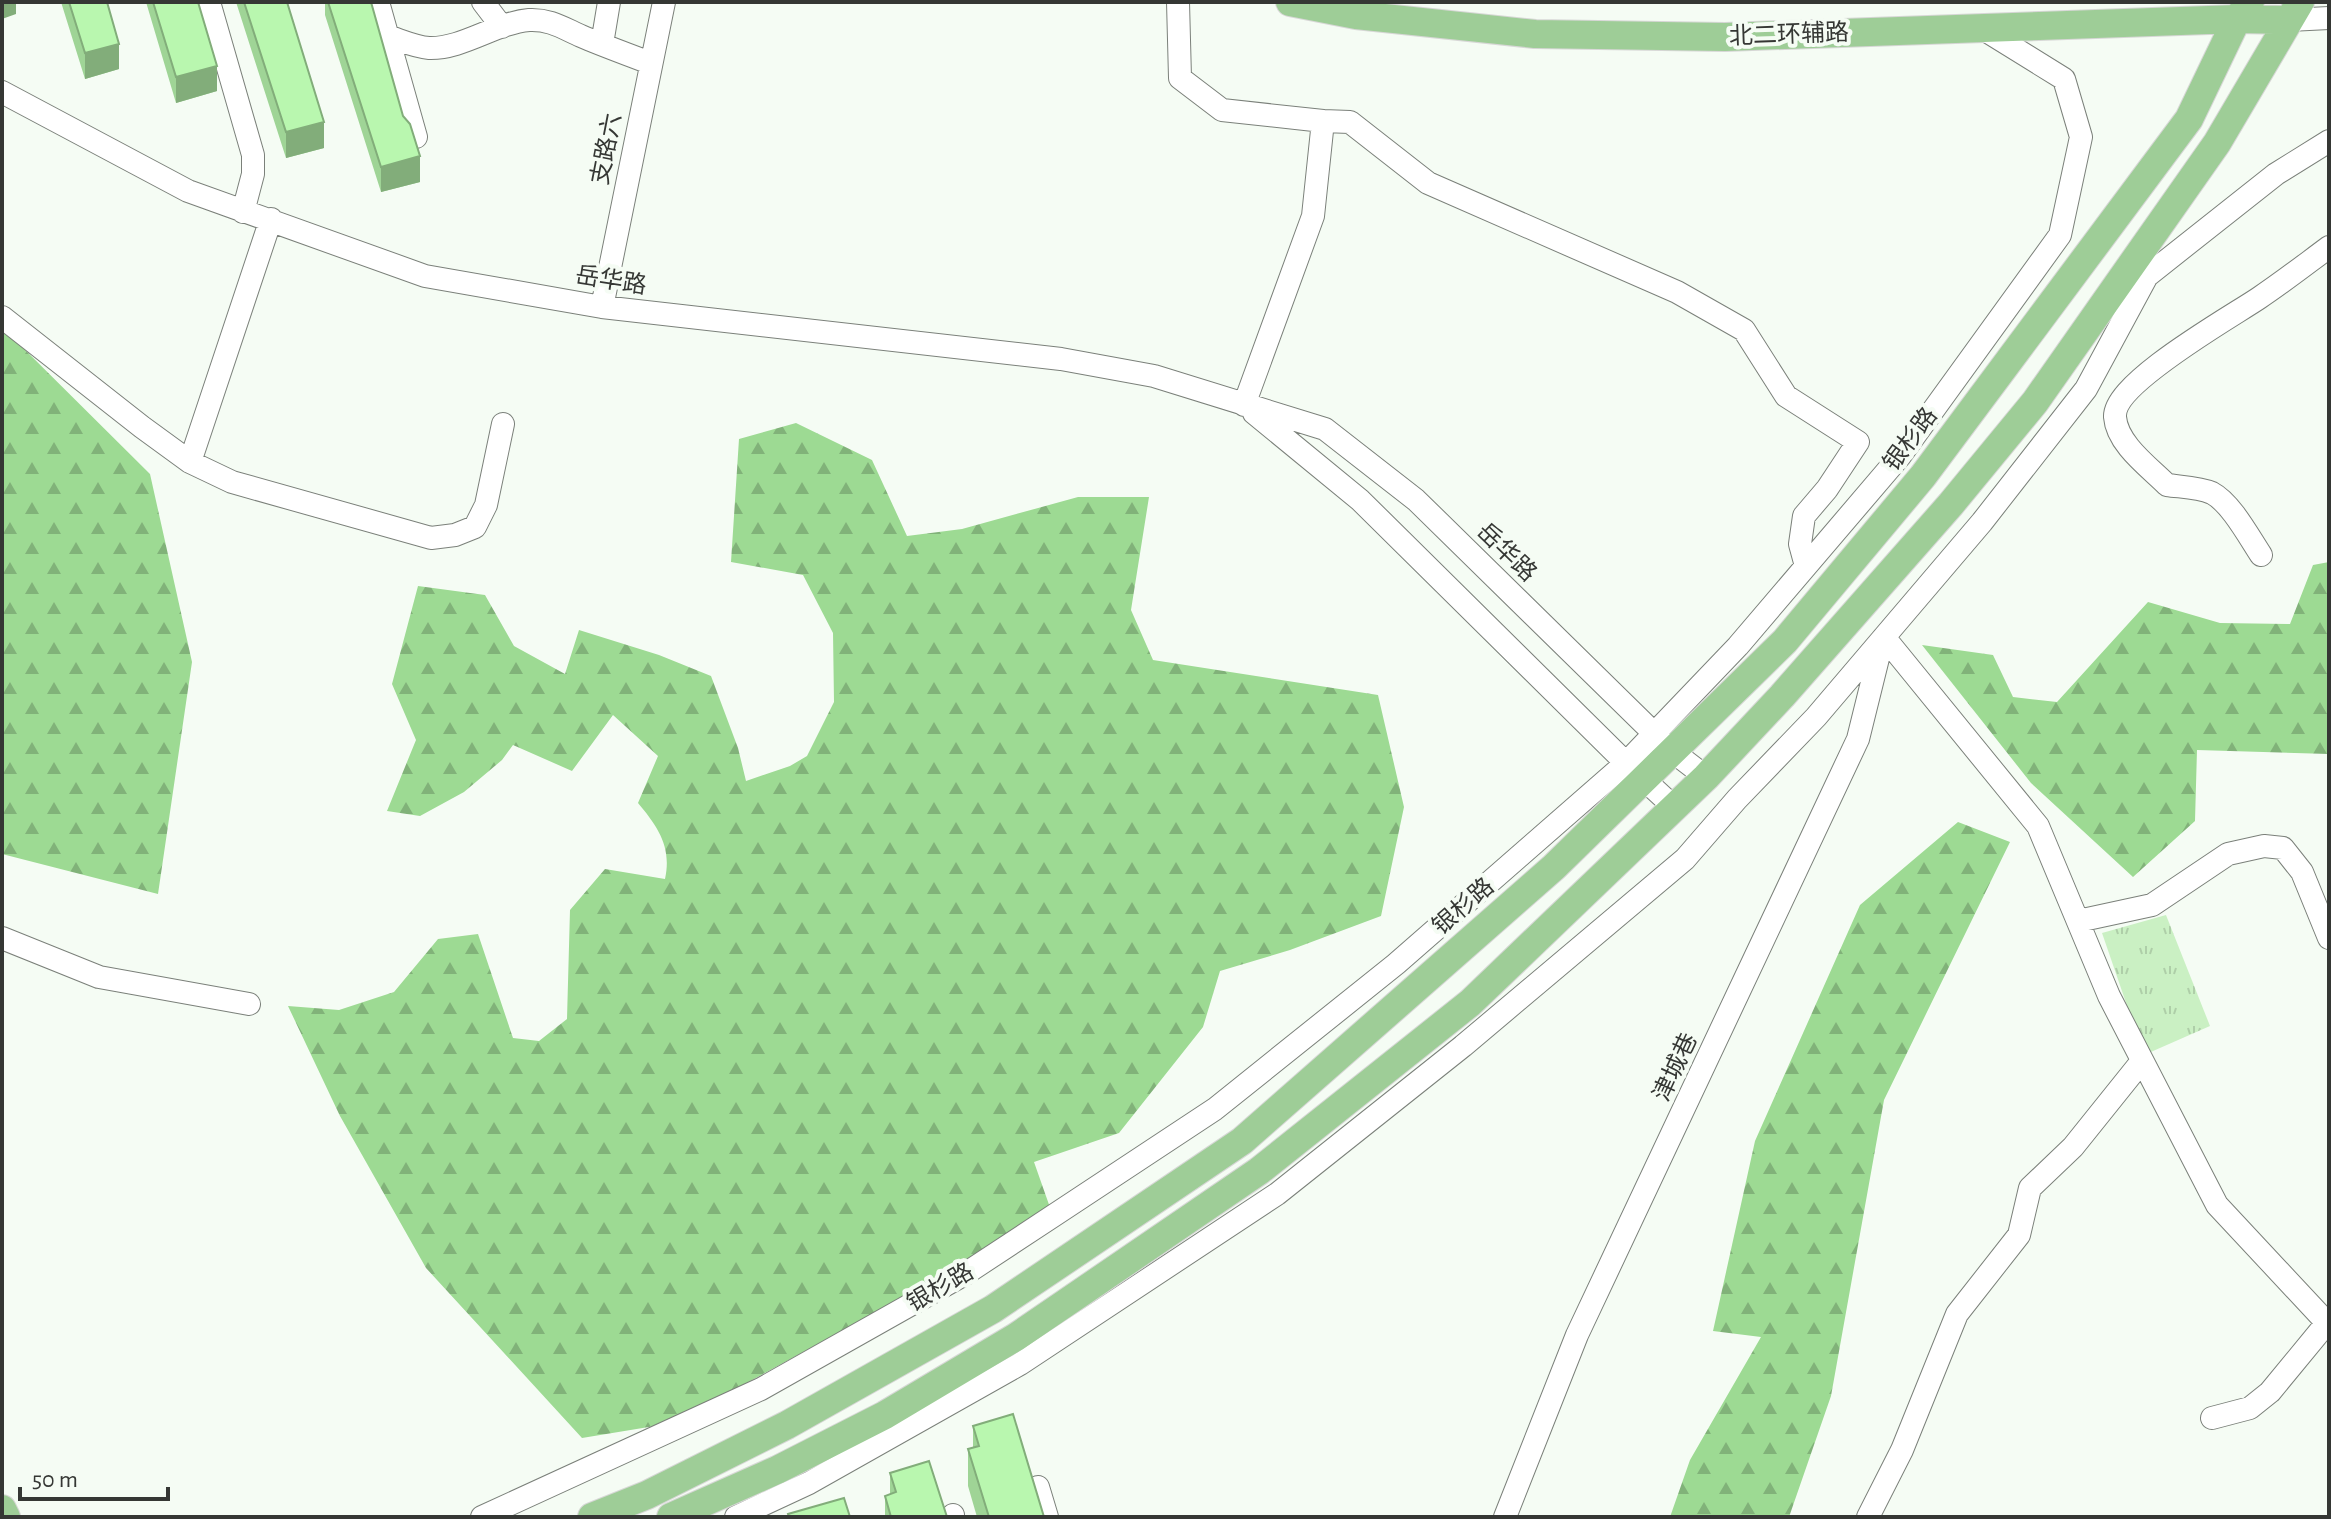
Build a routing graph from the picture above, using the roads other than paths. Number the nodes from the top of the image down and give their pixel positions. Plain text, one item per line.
1 (209, 2) edge
2 (378, 2) edge
3 (483, 2) edge
4 (609, 2) edge
5 (664, 2) edge
6 (1178, 2) edge
7 (1290, 2) edge
8 (2244, 11) edge
9 (2295, 11) edge
10 (2329, 18) edge
11 (502, 27) junction
12 (1980, 27) junction
13 (387, 36) junction
14 (602, 44) junction
15 (650, 63) junction
16 (2, 92) edge
17 (1323, 121) junction
18 (416, 137) edge
19 (2329, 141) edge
20 (243, 212) junction
21 (271, 219) junction
22 (2329, 247) edge
23 (2147, 276) junction
24 (602, 307) junction
25 (2, 317) edge
26 (2035, 402) junction
27 (1244, 405) junction
28 (503, 424) dead end
29 (190, 462) junction
30 (2261, 555) dead end
31 (1806, 566) junction
32 (1884, 637) junction
33 (1663, 742) junction
34 (1635, 772) junction
35 (1706, 777) junction
36 (1675, 808) junction
37 (2078, 921) junction
38 (2, 938) edge
39 (2329, 938) edge
40 (249, 1004) dead end
41 (2142, 1061) junction
42 (2328, 1325) edge
43 (2212, 1418) dead end
44 (1038, 1487) edge
45 (2, 1509) edge
46 (6, 1517) edge
47 (482, 1517) edge
48 (592, 1517) edge
49 (671, 1517) edge
50 (736, 1517) edge
51 (1047, 1517) edge
52 (1505, 1517) edge
53 (1868, 1517) edge

1 - 20 street
2 - 13 street
3 - 11 street
4 - 14 street
5 - 15 street, 支路六
6 - 17 street
7 - 12 main road, 北二环辅路
8 - 9 main road, 北二环辅路
8 - 12 main road, 北二环辅路
8 - 33 main road, 银杉路
9 - 10 street
9 - 26 main road
11 - 13 street
11 - 14 street
12 - 31 street, 银杉路
13 - 18 street
14 - 15 street
15 - 24 street, 支路六
16 - 20 street, 岳华路
17 - 27 street
17 - 31 street
19 - 23 street
20 - 21 street, 岳华路
21 - 24 street, 岳华路
21 - 29 street
22 - 30 street
23 - 26 main road
23 - 32 street
24 - 27 street, 岳华路
25 - 29 street
26 - 35 main road
27 - 33 street, 岳华路
27 - 34 street, 岳华路
28 - 29 street
31 - 33 street, 银杉路
32 - 37 street
32 - 50 street
32 - 52 street, 津城巷
33 - 34 main road, 银杉路
33 - 35 street, 岳华路
34 - 36 street, 岳华路
34 - 47 street, 银杉路
34 - 48 main road, 银杉路
35 - 36 main road
36 - 49 main road
37 - 39 street
37 - 41 street
38 - 40 street
41 - 42 street
41 - 53 street
42 - 43 street
44 - 51 street
45 - 46 main road

